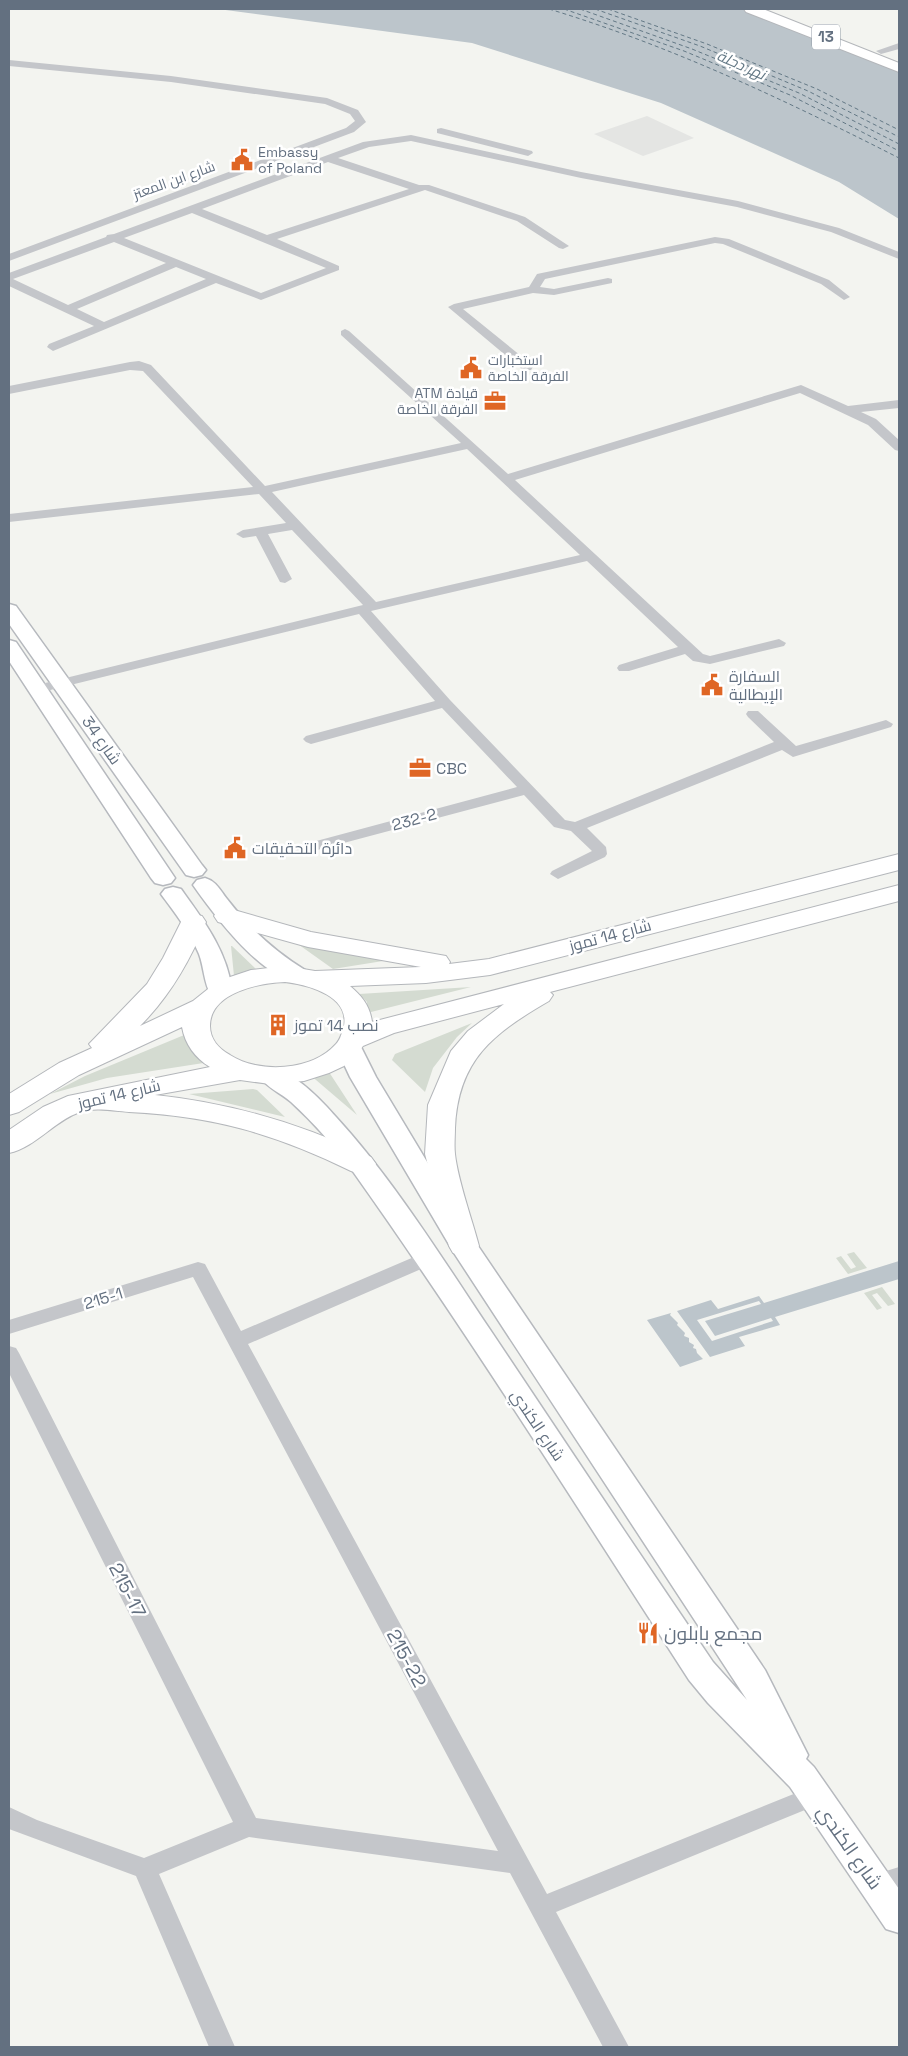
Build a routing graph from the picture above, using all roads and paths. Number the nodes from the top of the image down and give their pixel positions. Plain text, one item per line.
1 (751, 9) edge
2 (779, 9) edge
3 (899, 46) edge
4 (881, 51) junction
5 (899, 58) edge
6 (9, 63) edge
7 (899, 68) edge
8 (441, 131) dead end
9 (327, 158) junction
10 (581, 175) junction
11 (417, 188) junction
12 (190, 208) junction
13 (102, 222) junction
14 (128, 231) junction
15 (111, 237) junction
16 (268, 238) junction
17 (564, 246) dead end
18 (899, 256) edge
19 (9, 258) edge
20 (175, 263) junction
21 (589, 267) junction
22 (9, 276) edge
23 (216, 279) junction
24 (9, 282) edge
25 (533, 290) junction
26 (844, 297) dead end
27 (68, 309) junction
28 (104, 326) junction
29 (345, 333) dead end
30 (53, 347) dead end
31 (526, 367) dead end
32 (9, 390) edge
33 (899, 404) edge
34 (846, 410) junction
35 (469, 445) junction
36 (899, 448) edge
37 (505, 479) junction
38 (263, 490) junction
39 (9, 518) edge
40 (296, 525) junction
41 (260, 531) junction
42 (243, 534) dead end
43 (588, 557) junction
44 (285, 579) dead end
45 (368, 608) junction
46 (9, 610) edge
47 (779, 643) dead end
48 (9, 646) edge
49 (687, 649) junction
50 (624, 668) dead end
51 (61, 684) junction
52 (38, 689) junction
53 (445, 703) junction
54 (753, 714) dead end
55 (886, 724) dead end
56 (311, 739) dead end
57 (783, 744) junction
58 (528, 789) junction
59 (576, 827) junction
60 (300, 850) dead end
61 (899, 862) edge
62 (558, 874) dead end
63 (899, 893) edge
64 (227, 916) junction
65 (193, 922) junction
66 (490, 967) junction
67 (306, 977) junction
68 (564, 980) junction
69 (211, 998) junction
70 (352, 1044) junction
71 (70, 1069) junction
72 (240, 1071) junction
73 (272, 1076) junction
74 (78, 1102) junction
75 (9, 1106) edge
76 (9, 1144) edge
77 (361, 1164) junction
78 (464, 1246) junction
79 (428, 1258) junction
80 (198, 1269) joint
81 (9, 1327) edge
82 (236, 1341) junction
83 (9, 1352) edge
84 (656, 1533) junction
85 (619, 1547) junction
86 (808, 1786) junction
87 (9, 1817) edge
88 (248, 1827) junction
89 (518, 1864) junction
90 (145, 1869) junction
91 (888, 1881) edge
92 (541, 1907) junction
93 (899, 1918) edge
94 (222, 2047) edge
95 (616, 2047) edge

1 - 7 main road, 13
2 - 4 main road, 13
3 - 4 street
4 - 5 main road, 13
6 - 13 street, شارع ابن المعتز
8 - 10 street
9 - 10 street
9 - 11 street
9 - 12 street
10 - 18 street
11 - 16 street
11 - 17 street
12 - 14 street
12 - 16 street
13 - 14 street
13 - 19 street, شارع ابن المعتز
14 - 15 street
15 - 20 street
15 - 22 street
16 - 23 street
20 - 23 street
20 - 27 street
21 - 25 street
21 - 25 street
21 - 26 street
23 - 28 street
24 - 27 street
25 - 31 street
27 - 28 street
28 - 30 street
29 - 35 street
32 - 38 street
33 - 34 street
34 - 36 street
34 - 37 street
35 - 37 street
35 - 38 street
37 - 43 street
38 - 39 street
38 - 40 street
40 - 41 street
40 - 45 street
41 - 42 street
41 - 44 street
43 - 45 street
43 - 49 street
45 - 51 street
45 - 53 street
46 - 51 street, شارع 34
47 - 49 street
48 - 52 street, شارع 34
49 - 50 street
51 - 52 street
51 - 64 street, شارع 34
52 - 65 street, شارع 34
53 - 56 street
53 - 58 street
54 - 57 street
55 - 57 street
57 - 59 street
58 - 59 street
58 - 60 street, 232-2
59 - 62 street
61 - 66 main road, شارع 14 تموز
63 - 68 main road, شارع 14 تموز
64 - 66 main road
64 - 67 street, شارع 34
65 - 69 street, شارع 34
65 - 71 main road
66 - 67 main road, شارع 14 تموز
67 - 69 main road
67 - 70 main road
68 - 70 main road, شارع 14 تموز
68 - 78 main road
69 - 71 main road
69 - 72 main road
70 - 73 main road
70 - 78 street, شارع الكندي
71 - 75 main road
72 - 73 main road
72 - 74 main road, شارع 14 تموز
73 - 77 street, شارع الكندي
74 - 76 main road, شارع 14 تموز
74 - 77 main road
77 - 79 street, شارع الكندي
78 - 84 street, شارع الكندي
79 - 82 street
79 - 85 street, شارع الكندي
80 - 81 street, 215-1
80 - 82 street, 215-22
82 - 89 street, 215-22
83 - 88 street, 215-17
84 - 85 street
84 - 86 street, شارع الكندي
85 - 86 street, شارع الكندي
86 - 91 street, شارع الكندي
86 - 92 street
87 - 90 street
88 - 89 street
88 - 90 street
89 - 92 street, 215-22
90 - 94 street
91 - 93 street, شارع الكندي
92 - 95 street, 215-22

